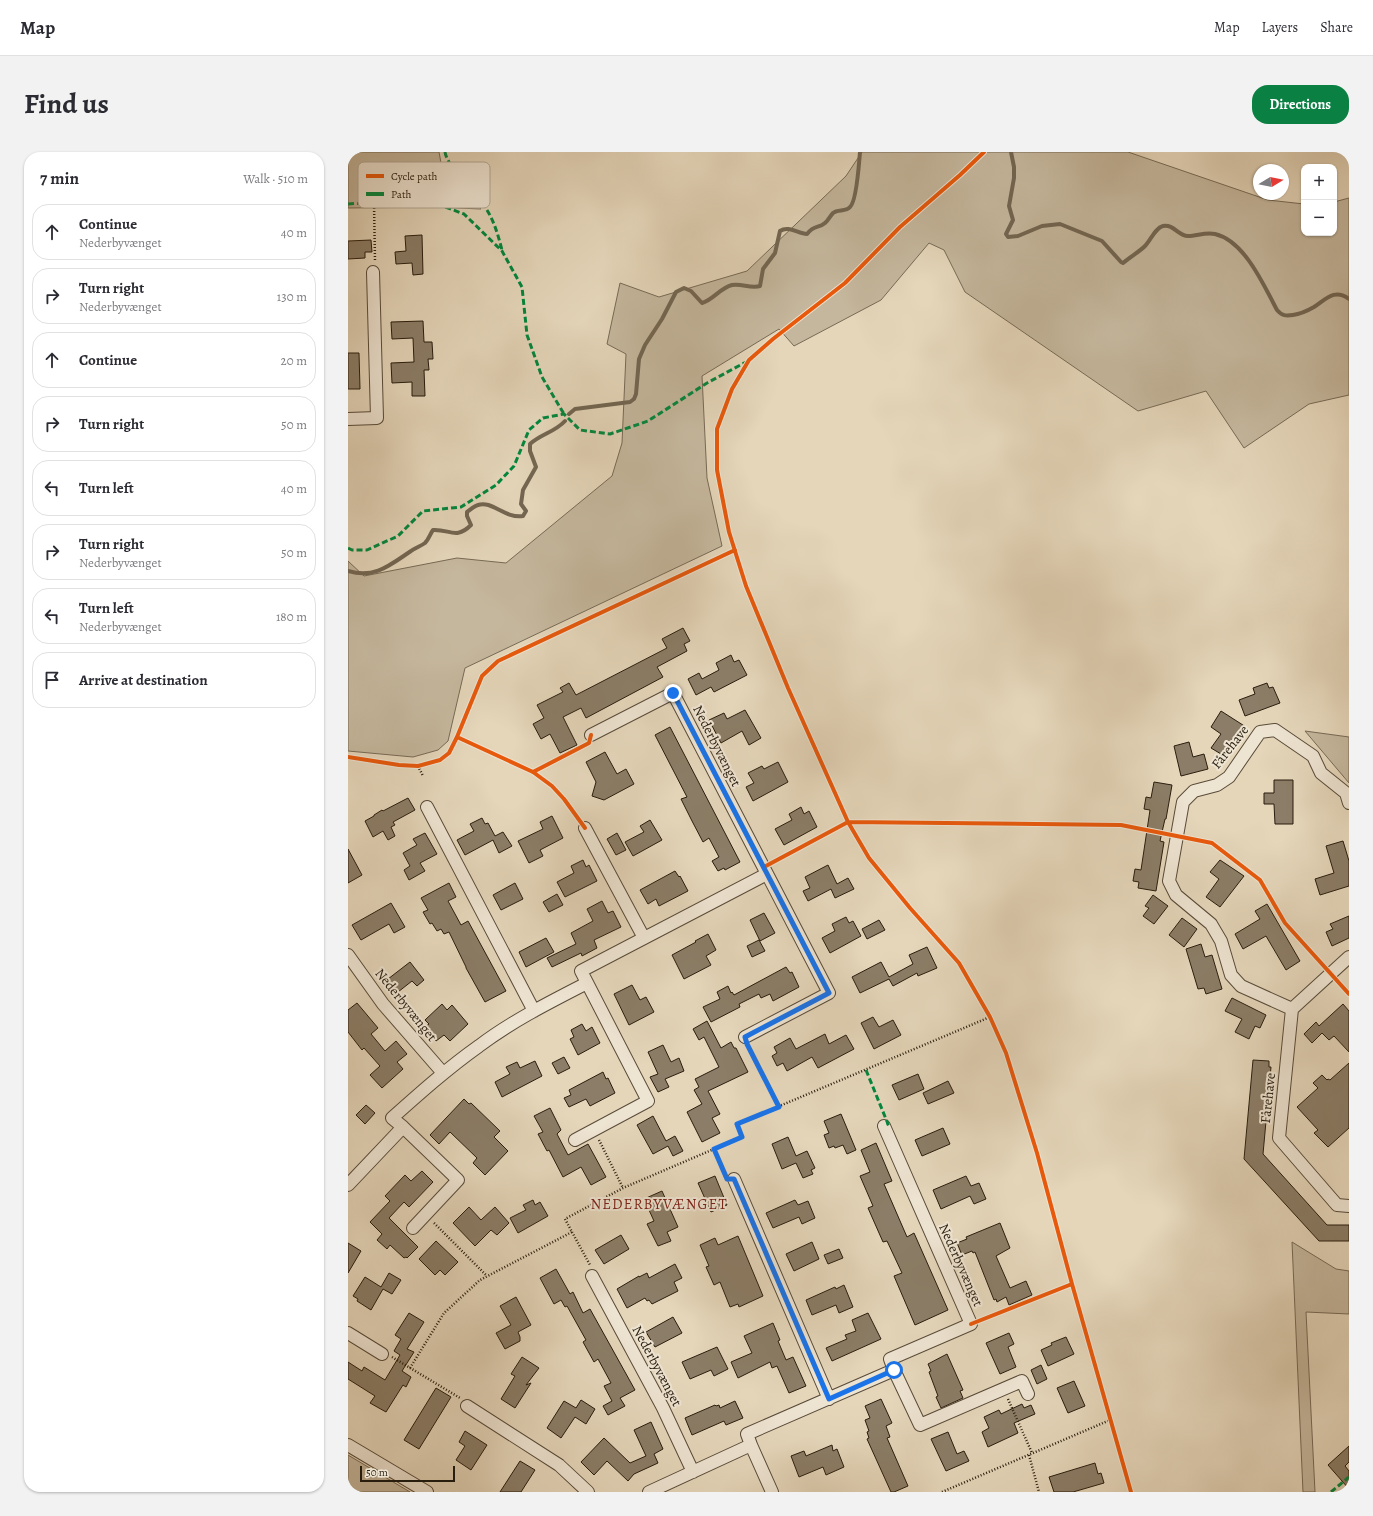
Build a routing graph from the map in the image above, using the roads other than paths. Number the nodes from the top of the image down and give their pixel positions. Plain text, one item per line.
1 (374, 272) road end
2 (348, 419) edge
3 (591, 735) dead end
4 (1349, 804) edge
5 (426, 807) dead end
6 (585, 828) dead end
7 (767, 874) junction
8 (644, 938) junction
9 (348, 955) edge
10 (1349, 957) edge
11 (587, 983) junction
12 (1292, 1009) junction
13 (534, 1011) junction
14 (745, 1037) road end
15 (443, 1073) junction
16 (884, 1126) dead end
17 (402, 1127) junction
18 (575, 1140) dead end
19 (351, 1176) edge
20 (734, 1179) road end
21 (1349, 1206) edge
22 (413, 1228) dead end
23 (592, 1276) road end
24 (348, 1334) edge
25 (382, 1354) road end
26 (894, 1370) junction
27 (1028, 1394) dead end
28 (829, 1399) junction
29 (467, 1406) road end
30 (348, 1445) edge
31 (751, 1445) junction
32 (693, 1472) junction
33 (427, 1492) edge
34 (588, 1492) edge
35 (649, 1492) edge
36 (772, 1492) edge

1 - 2 street
3 - 7 street, Nederbyvænget
4 - 12 street, Fårehave
5 - 13 street
6 - 8 street
7 - 8 street
7 - 14 street, Nederbyvænget
8 - 11 street
9 - 15 street, Nederbyvænget
10 - 12 street
11 - 13 street
11 - 18 street
12 - 21 street, Fårehave
13 - 15 street
15 - 17 street
16 - 26 street, Nederbyvænget
17 - 19 street
17 - 22 street
20 - 28 street
23 - 32 street, Nederbyvænget
24 - 25 street
26 - 27 street
26 - 28 street
28 - 31 street
29 - 34 street
30 - 33 street
31 - 32 street
31 - 36 street
32 - 35 street

